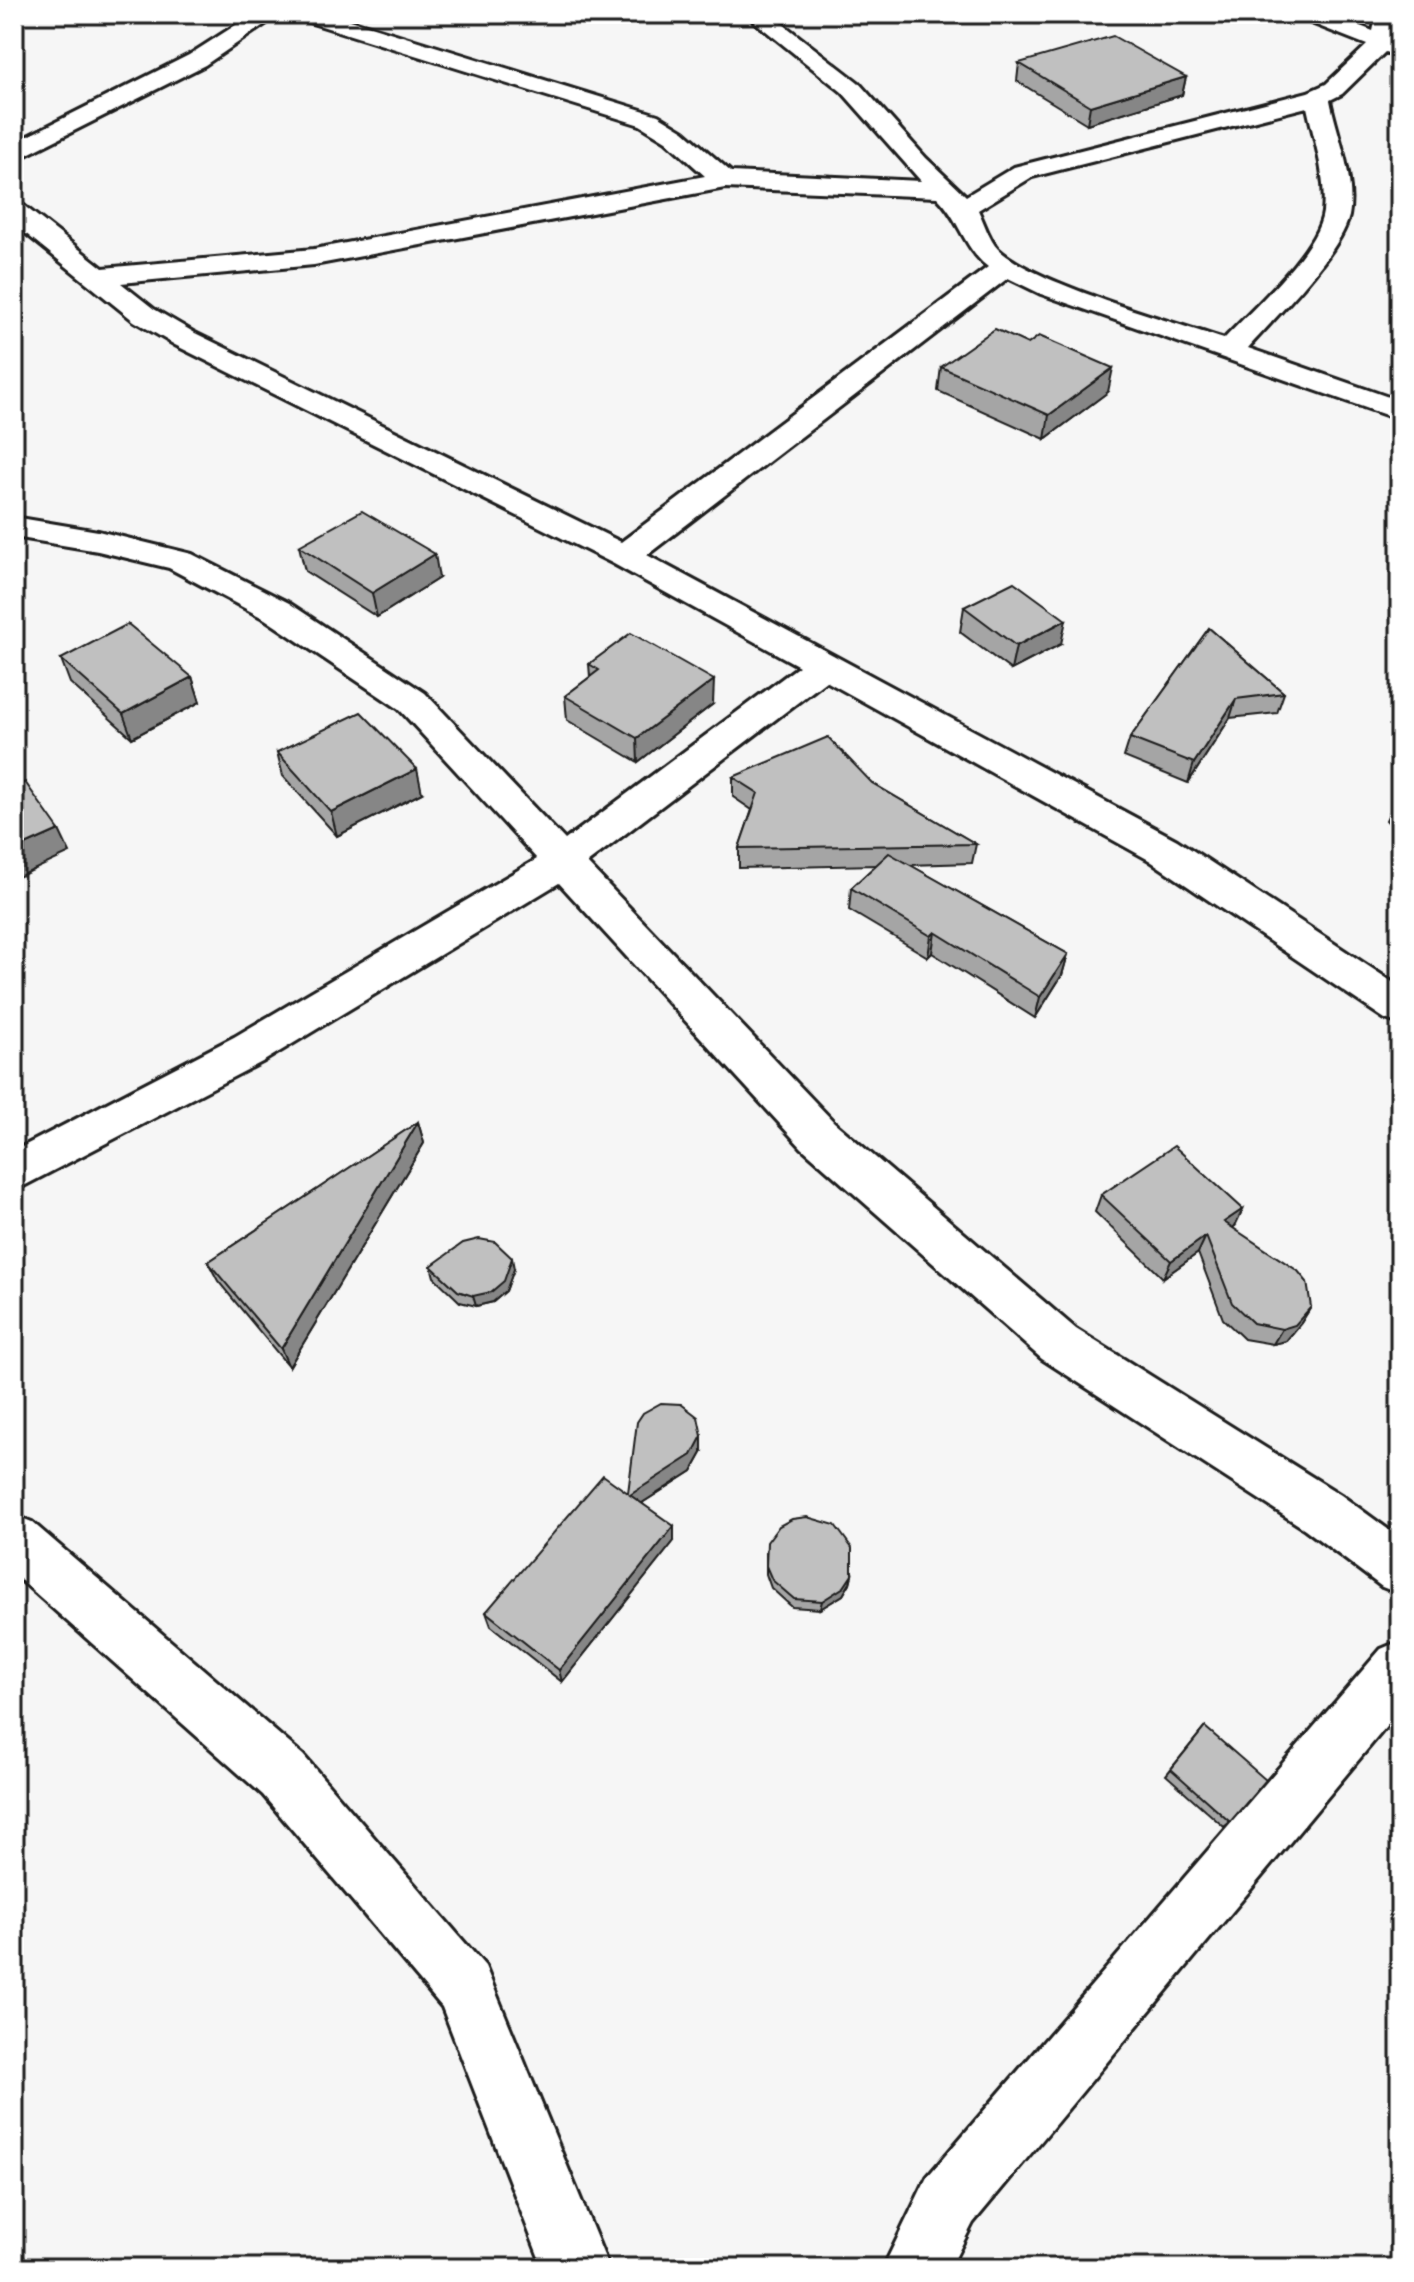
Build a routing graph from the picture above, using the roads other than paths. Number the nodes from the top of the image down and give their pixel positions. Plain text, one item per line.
1 (269, 14) edge
2 (307, 14) edge
3 (756, 14) edge
4 (1309, 14) edge
5 (1388, 14) edge
6 (1391, 46) edge
7 (1317, 97) junction
8 (14, 153) edge
9 (725, 180) junction
10 (944, 189) junction
11 (964, 208) junction
12 (14, 211) edge
13 (1006, 267) junction
14 (97, 277) junction
15 (1229, 351) junction
16 (1400, 411) edge
17 (14, 527) edge
18 (624, 556) junction
19 (824, 665) junction
20 (561, 863) junction
21 (1400, 1008) edge
22 (14, 1172) edge
23 (14, 1540) edge
24 (1400, 1569) edge
25 (1400, 1668) edge
26 (576, 2268) edge
27 (916, 2268) edge

1 - 8 street
2 - 9 street
3 - 10 street
4 - 6 street
5 - 6 street
6 - 7 street
7 - 11 street
7 - 15 street
9 - 10 street
9 - 14 street
10 - 11 street
11 - 13 street
12 - 14 street
13 - 15 street
13 - 18 street
14 - 18 street
15 - 16 street
17 - 20 street
18 - 19 street
19 - 20 street
19 - 21 street
20 - 22 street
20 - 24 street
23 - 26 street
25 - 27 street

